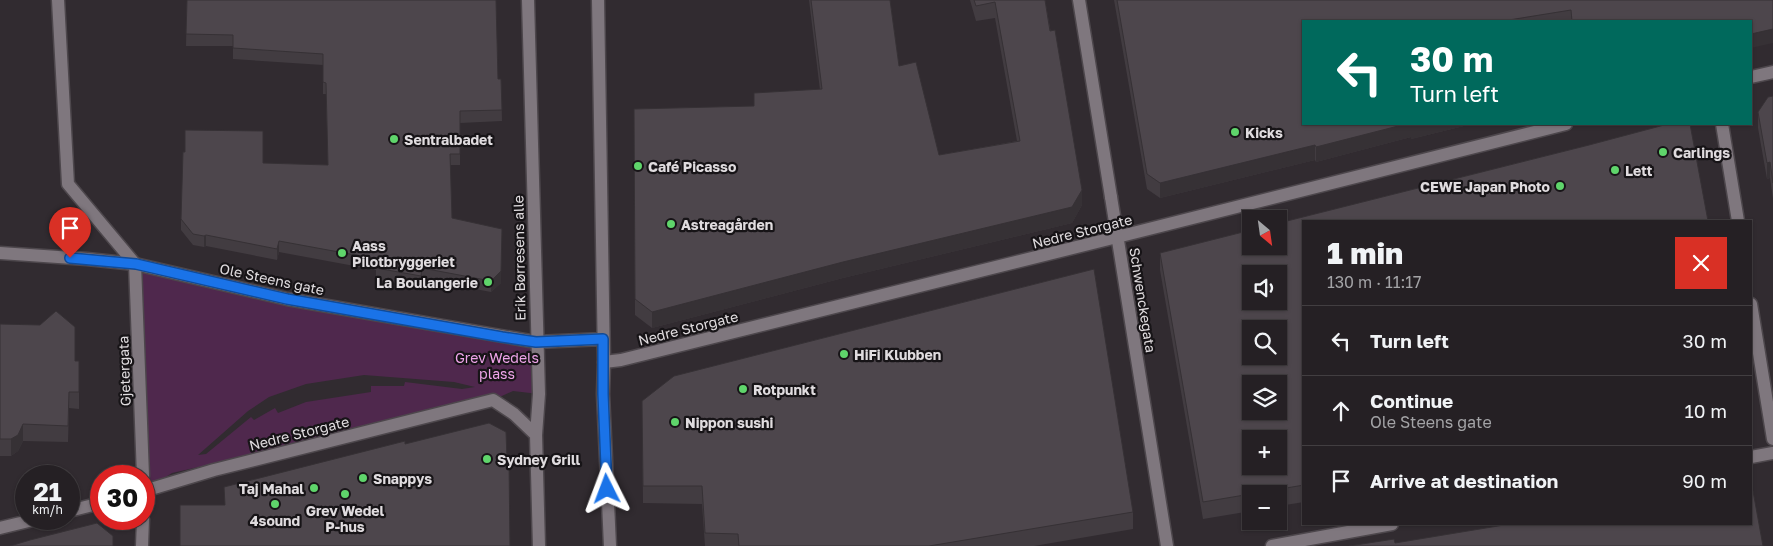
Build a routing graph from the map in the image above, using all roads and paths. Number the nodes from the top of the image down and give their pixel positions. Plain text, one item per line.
1 (58, 0) edge
2 (528, 0) edge
3 (598, 0) edge
4 (1079, 0) edge
5 (1773, 72) edge
6 (1752, 77) edge
7 (1562, 125) edge
8 (1722, 125) edge
9 (1738, 220) edge
10 (1118, 237) junction
11 (0, 253) edge
12 (136, 264) junction
13 (1752, 310) edge
14 (603, 339) junction
15 (536, 342) junction
16 (604, 362) junction
17 (536, 435) junction
18 (1773, 439) edge
19 (1773, 453) edge
20 (1752, 457) edge
21 (143, 465) edge
22 (155, 488) edge
23 (15, 524) edge
24 (1387, 525) edge
25 (0, 528) edge
26 (143, 530) edge
27 (142, 546) edge
28 (539, 546) edge
29 (610, 546) edge
30 (1167, 546) edge
31 (1272, 546) edge

1 - 12 street
2 - 15 street, Erik Børresens alle
3 - 14 street
4 - 10 street, Schwenckegata
5 - 6 street
7 - 10 street, Nedre Storgate
8 - 9 street
10 - 16 street, Nedre Storgate
10 - 30 street, Schwenckegata
11 - 12 street, Ole Steens gate
12 - 15 street, Ole Steens gate
12 - 21 street, Gjetergata
13 - 18 street
14 - 15 street, Ole Steens gate
14 - 16 street
15 - 17 street, Erik Børresens alle
16 - 29 street
17 - 22 street, Nedre Storgate
17 - 28 street, Erik Børresens alle
19 - 20 street
23 - 25 street
24 - 31 street
26 - 27 street

